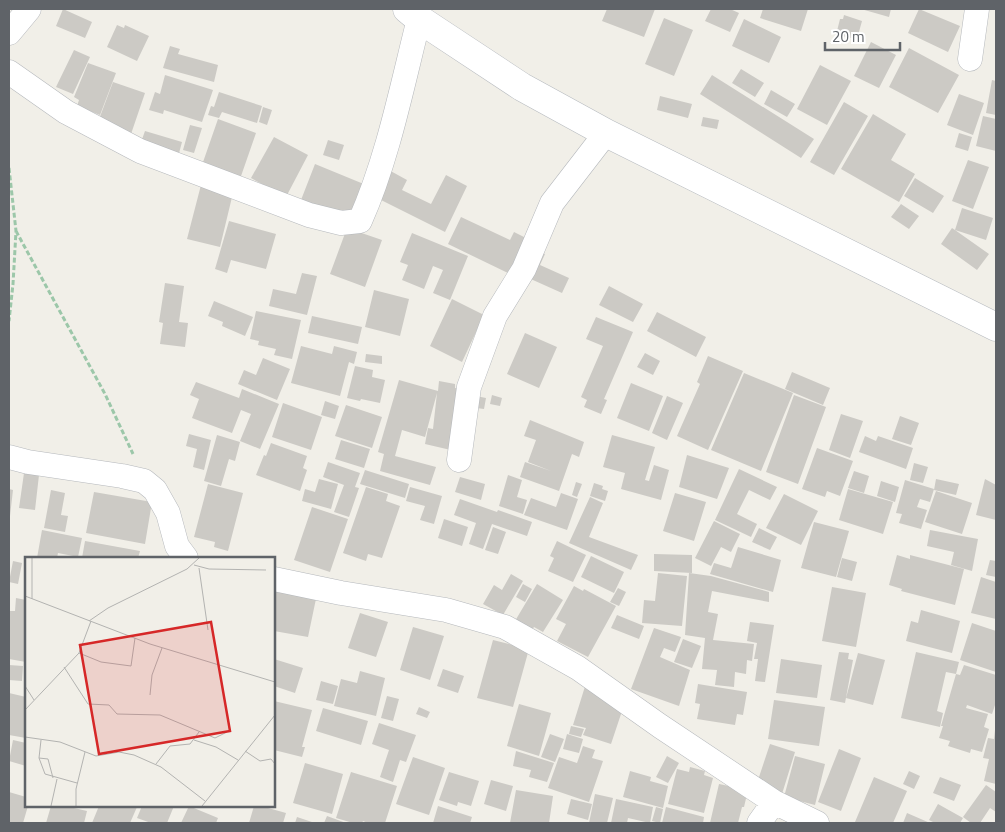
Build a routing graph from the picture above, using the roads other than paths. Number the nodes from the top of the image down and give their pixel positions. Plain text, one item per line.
1 (29, 9) edge
2 (976, 9) edge
3 (413, 14) edge
4 (9, 33) edge
5 (970, 59) dead end
6 (9, 72) edge
7 (606, 133) junction
8 (996, 327) edge
9 (9, 457) edge
10 (459, 460) dead end
11 (185, 557) edge
12 (275, 579) edge
13 (774, 802) junction
14 (759, 823) edge
15 (817, 823) edge

1 - 4 street
2 - 5 street
3 - 6 street
3 - 7 street
7 - 8 street
7 - 10 street
9 - 11 street
12 - 13 street
13 - 14 street
13 - 15 street

